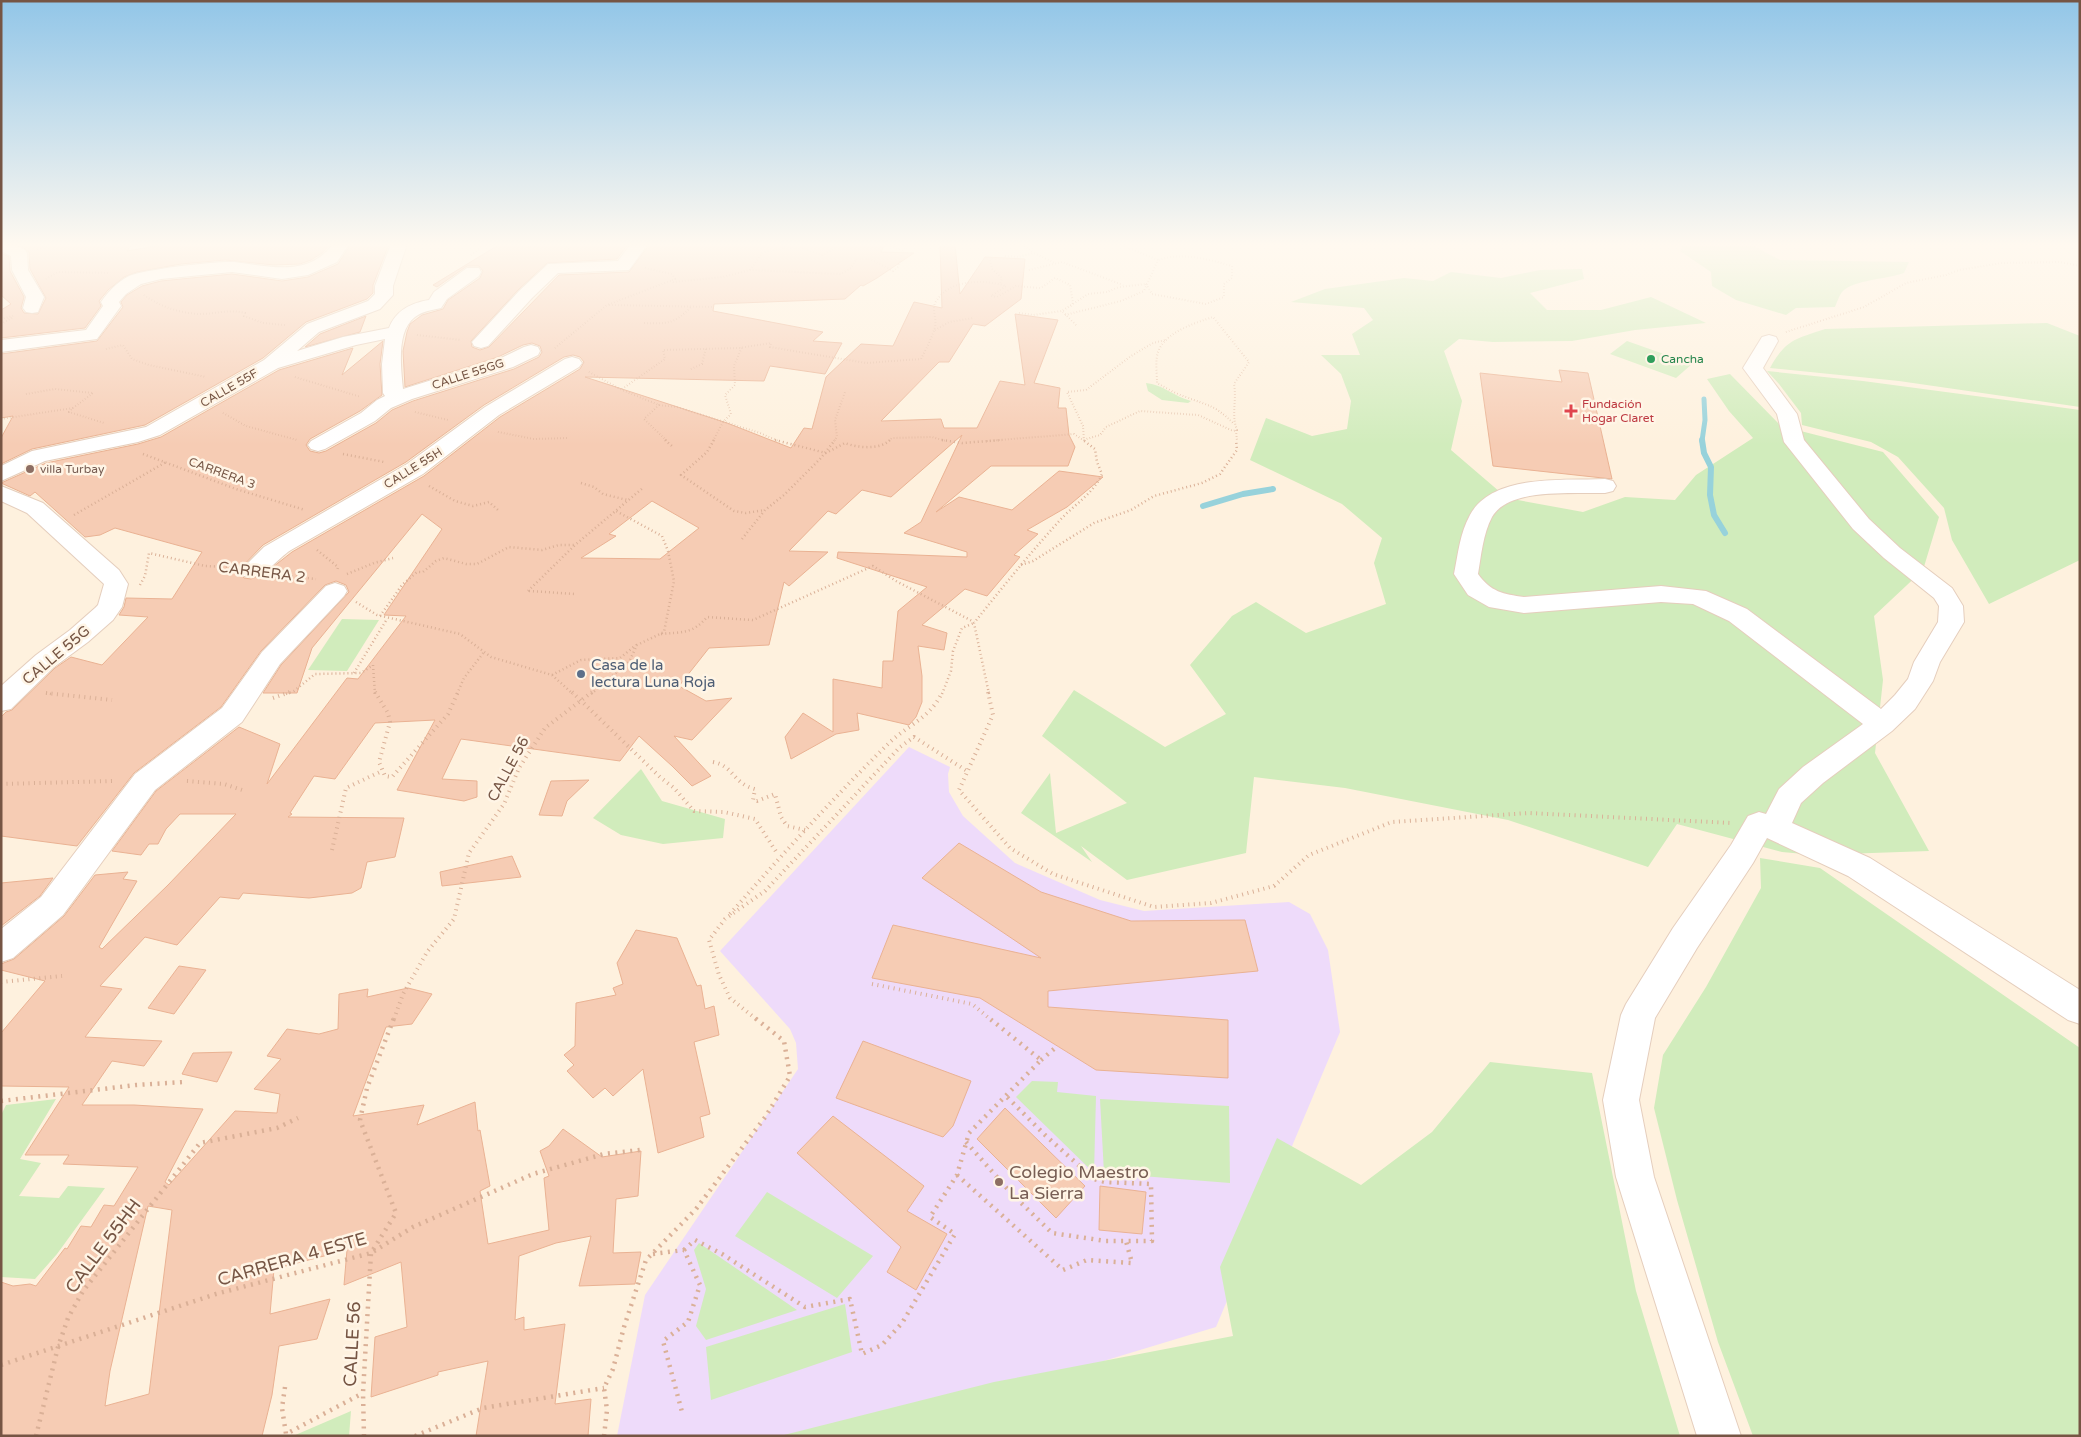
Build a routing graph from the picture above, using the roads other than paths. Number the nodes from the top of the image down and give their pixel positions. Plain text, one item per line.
1 (108, 311) edge
2 (358, 311) edge
3 (412, 311) edge
4 (508, 311) edge
5 (394, 333) junction
6 (1775, 337) road end
7 (481, 342) dead end
8 (1, 346) edge
9 (540, 352) road end
10 (271, 364) junction
11 (572, 364) road end
12 (405, 395) junction
13 (318, 445) dead end
14 (5, 472) edge
15 (1605, 486) dead end
16 (1, 493) edge
17 (252, 571) road end
18 (336, 586) road end
19 (7, 696) edge
20 (1882, 724) junction
21 (1767, 826) junction
22 (1, 948) edge
23 (2080, 1009) edge
24 (1719, 1436) edge

1 - 8 street
2 - 10 street, CALLE 55F
3 - 5 street
4 - 7 street
5 - 10 street
5 - 12 street
6 - 20 street
9 - 12 street, CALLE 55GG
10 - 14 street, CALLE 55F
11 - 17 street, CALLE 55H
12 - 13 street
15 - 20 street
16 - 19 street, CALLE 55G
18 - 22 street
20 - 21 street
21 - 23 street
21 - 24 street

